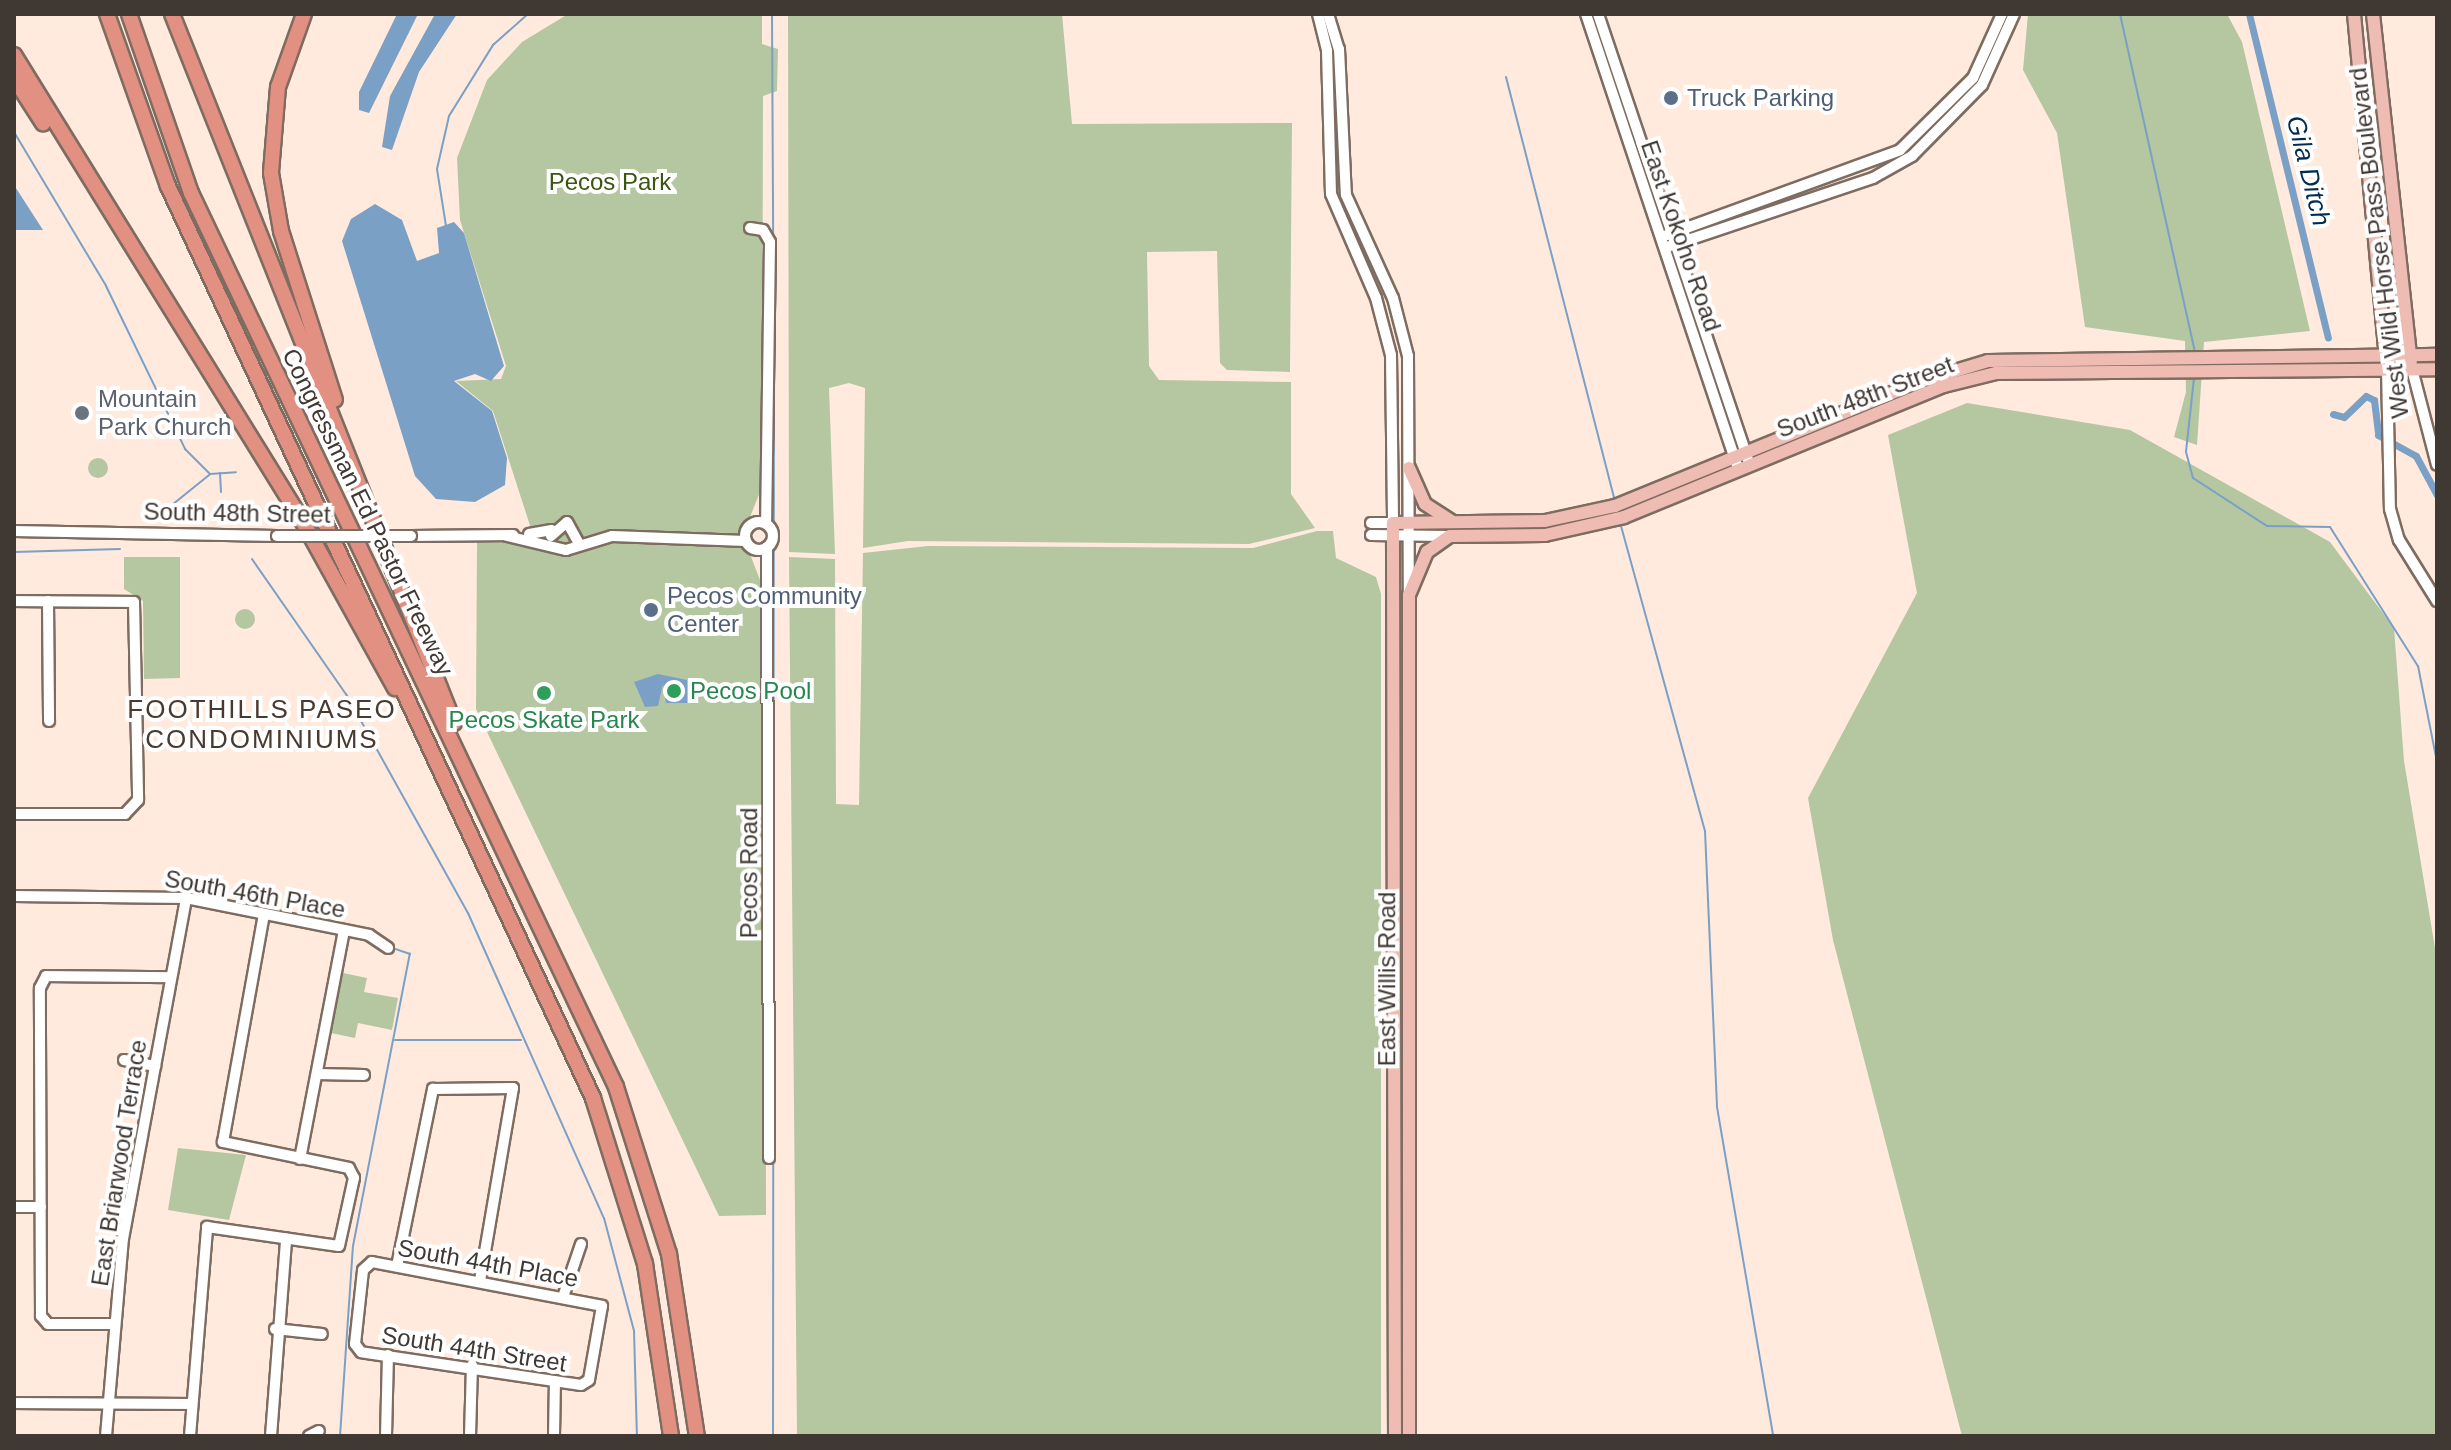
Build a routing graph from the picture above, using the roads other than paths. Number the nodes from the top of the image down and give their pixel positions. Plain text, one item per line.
1 (107, 14) edge
2 (129, 14) edge
3 (172, 14) edge
4 (304, 14) edge
5 (1586, 14) edge
6 (1598, 14) edge
7 (2002, 14) edge
8 (2014, 14) edge
9 (2354, 14) edge
10 (2373, 14) edge
11 (1324, 15) edge
12 (14, 55) edge
13 (14, 78) edge
14 (750, 228) dead end
15 (117, 232) junction
16 (1360, 236) junction
17 (1668, 241) junction
18 (1347, 243) junction
19 (2411, 355) junction
20 (2437, 355) edge
21 (2386, 362) junction
22 (2412, 369) junction
23 (2437, 369) edge
24 (1392, 380) junction
25 (1409, 380) junction
26 (1742, 461) junction
27 (2437, 465) edge
28 (1409, 468) junction
29 (767, 482) junction
30 (366, 499) junction
31 (1371, 523) dead end
32 (766, 524) junction
33 (577, 529) junction
34 (1393, 529) junction
35 (1409, 529) junction
36 (1452, 529) junction
37 (552, 530) junction
38 (14, 531) edge
39 (748, 531) junction
40 (1371, 535) dead end
41 (507, 536) junction
42 (612, 536) junction
43 (578, 542) junction
44 (553, 543) junction
45 (767, 547) junction
46 (755, 550) junction
47 (767, 588) junction
48 (1409, 595) junction
49 (14, 601) edge
50 (48, 601) junction
51 (2437, 601) edge
52 (49, 721) dead end
53 (14, 814) edge
54 (495, 825) junction
55 (472, 838) junction
56 (14, 896) edge
57 (186, 898) junction
58 (264, 915) junction
59 (344, 930) junction
60 (388, 948) dead end
61 (171, 977) junction
62 (124, 1060) dead end
63 (155, 1066) junction
64 (317, 1074) junction
65 (364, 1075) dead end
66 (769, 1158) dead end
67 (300, 1159) junction
68 (14, 1207) edge
69 (41, 1207) junction
70 (286, 1239) junction
71 (581, 1244) dead end
72 (1395, 1245) junction
73 (1409, 1245) junction
74 (397, 1266) junction
75 (480, 1281) junction
76 (563, 1297) junction
77 (114, 1324) junction
78 (275, 1329) junction
79 (322, 1334) dead end
80 (356, 1349) joint
81 (388, 1355) junction
82 (472, 1365) junction
83 (555, 1381) junction
84 (586, 1384) joint
85 (14, 1403) edge
86 (110, 1403) junction
87 (190, 1404) junction
88 (106, 1436) edge
89 (190, 1436) edge
90 (271, 1436) edge
91 (386, 1436) edge
92 (470, 1436) edge
93 (554, 1436) edge
94 (671, 1436) edge
95 (697, 1436) edge
96 (1395, 1436) edge
97 (1409, 1436) edge

1 - 55 highway, Congressman Ed Pastor Freeway
2 - 54 highway, Congressman Ed Pastor Freeway
3 - 30 highway
4 - 30 highway
5 - 17 street, East Kokoho Road
6 - 17 street, East Kokoho Road
7 - 17 street
8 - 17 street
9 - 21 main road, West Wild Horse Pass Boulevard
10 - 19 main road, West Wild Horse Pass Boulevard
11 - 16 street, East Willis Road
11 - 18 street
12 - 15 highway
13 - 15 highway
14 - 29 street
15 - 55 highway
16 - 18 street
16 - 25 street, East Willis Road
17 - 26 street, East Kokoho Road
18 - 24 street
19 - 20 main road, South 48th Street
19 - 21 main road, South 48th Street
19 - 22 main road, West Wild Horse Pass Boulevard
21 - 22 main road, South 48th Street
21 - 26 main road, South 48th Street
21 - 51 street, West Wild Horse Pass Boulevard
22 - 23 main road, South 48th Street
22 - 27 street, West Wild Horse Pass Boulevard
24 - 25 street
24 - 34 street
25 - 28 street, East Willis Road
26 - 36 main road, South 48th Street
28 - 35 street, East Willis Road
28 - 36 main road
29 - 32 street
29 - 39 street
30 - 54 highway
31 - 34 street, South 48th Street
32 - 39 street
32 - 45 street, Pecos Road
33 - 37 street
33 - 42 street
33 - 43 street
34 - 35 main road, South 48th Street
34 - 40 street, South 48th Street
34 - 72 main road, East Willis Road
35 - 36 main road, South 48th Street
35 - 48 street, East Willis Road
36 - 48 main road
37 - 41 street, South 48th Street
37 - 44 street
38 - 41 street, South 48th Street, bridge
39 - 42 street
39 - 46 street
41 - 44 street, South 48th Street
42 - 43 street
43 - 44 street
45 - 46 street
45 - 47 street, Pecos Road
46 - 47 street, Pecos Road
47 - 66 street, Pecos Road
48 - 73 main road, East Willis Road
49 - 50 street
50 - 52 street
50 - 53 street
54 - 95 highway, Congressman Ed Pastor Freeway
55 - 94 highway, Congressman Ed Pastor Freeway
56 - 57 street, South 46th Place
57 - 58 street, South 46th Place
57 - 61 street, East Briarwood Terrace
58 - 59 street, South 46th Place
58 - 67 street
59 - 60 street, South 46th Place
59 - 64 street
61 - 63 street, East Briarwood Terrace
61 - 69 street
62 - 63 street
63 - 77 street, East Briarwood Terrace
64 - 65 street
64 - 67 street
67 - 70 street
68 - 69 street
69 - 77 street
70 - 78 street
70 - 87 street
71 - 76 street
72 - 73 main road
72 - 96 main road, East Willis Road
73 - 97 main road, East Willis Road
74 - 75 street, South 44th Place
74 - 75 street
74 - 80 street, South 44th Place
75 - 76 street, South 44th Place
76 - 84 street, South 44th Place
77 - 86 street, East Briarwood Terrace
78 - 79 street
78 - 90 street
80 - 81 street, South 44th Street
81 - 82 street, South 44th Street
81 - 91 street
82 - 83 street, South 44th Street
82 - 92 street
83 - 84 street, South 44th Street
83 - 93 street
85 - 86 street
86 - 87 street
86 - 88 street, East Briarwood Terrace
87 - 89 street

